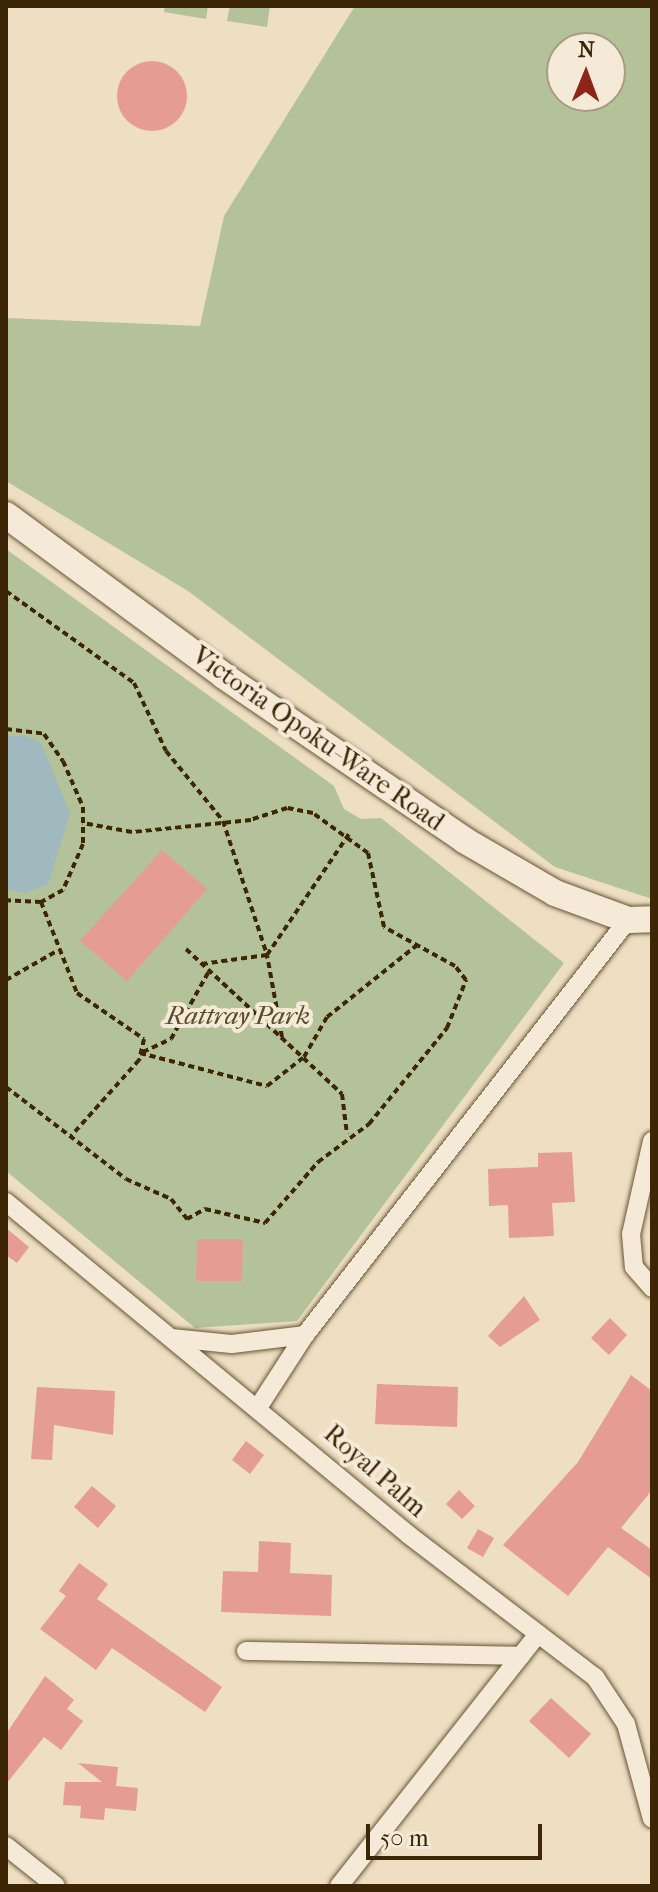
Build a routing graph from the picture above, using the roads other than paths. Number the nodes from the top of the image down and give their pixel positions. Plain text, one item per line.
1 (6, 515) edge
2 (640, 920) edge
3 (652, 1141) edge
4 (6, 1202) edge
5 (652, 1288) edge
6 (305, 1335) junction
7 (171, 1338) junction
8 (259, 1406) junction
9 (538, 1634) junction
10 (246, 1651) dead end
11 (521, 1656) junction
12 (652, 1819) edge
13 (6, 1846) edge
14 (56, 1886) edge
15 (339, 1886) edge

1 - 2 main road, Victoria Opoku-Ware Road
2 - 6 street
3 - 5 street
4 - 7 street, Royal Palm
6 - 7 street
6 - 8 street
7 - 8 street, Royal Palm
8 - 9 street, Royal Palm
9 - 11 street
9 - 12 street, Royal Palm
10 - 11 street
11 - 15 street
13 - 14 street

